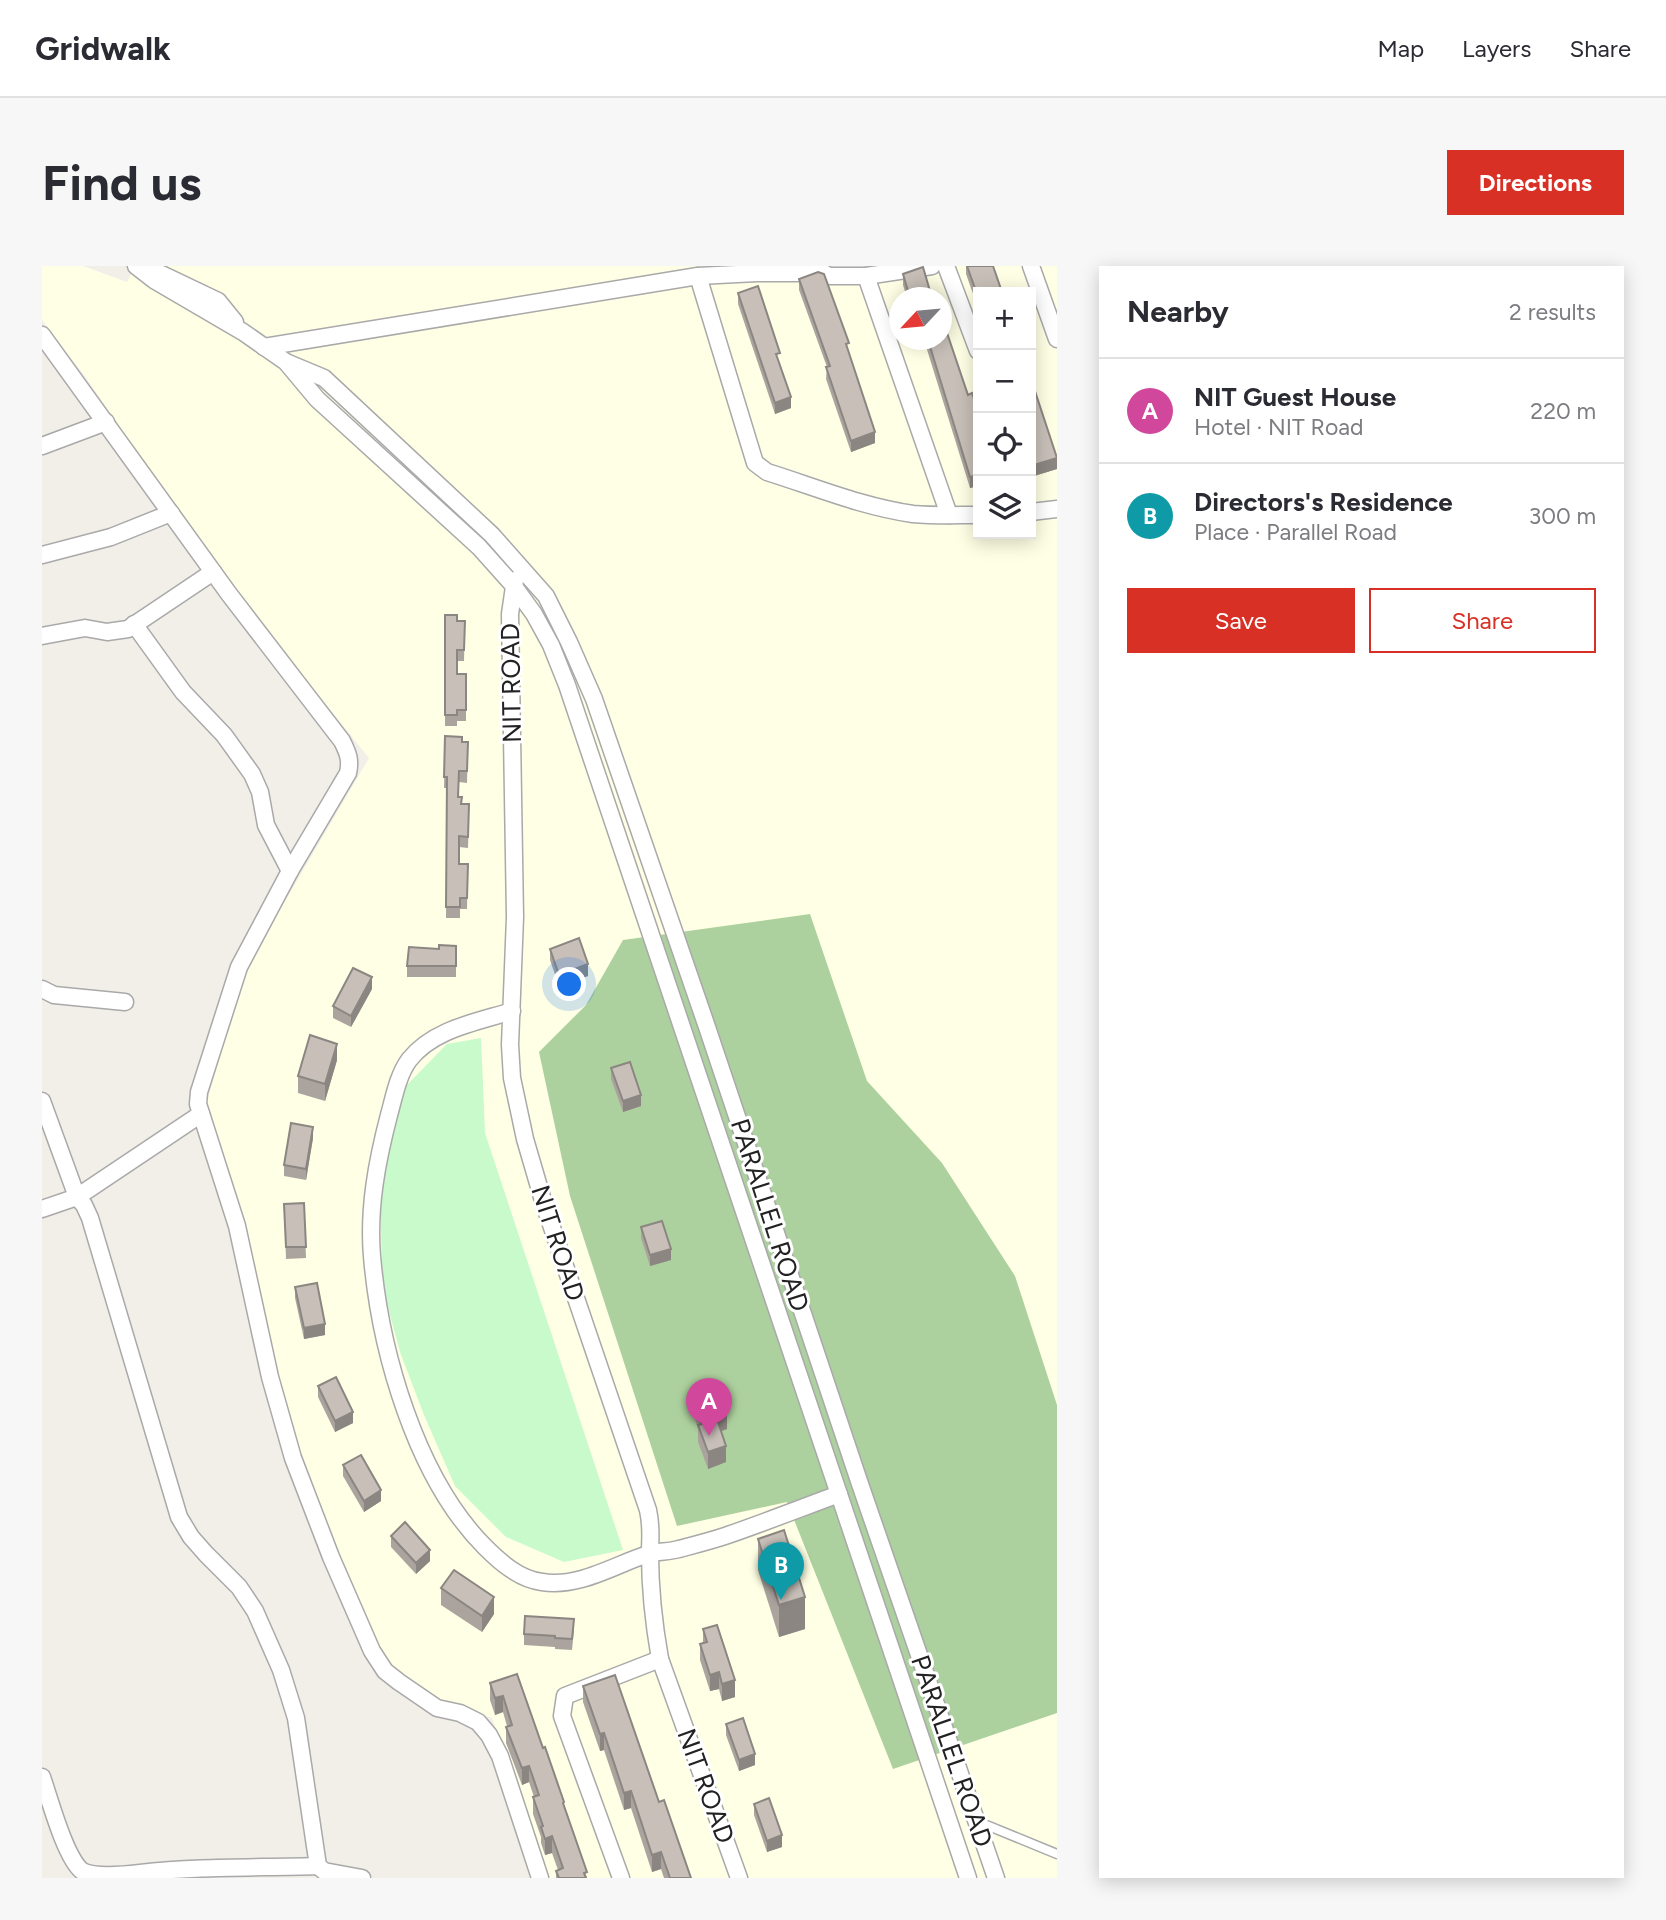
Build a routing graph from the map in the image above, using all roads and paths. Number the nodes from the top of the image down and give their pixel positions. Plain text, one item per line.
1 (932, 266) edge
2 (946, 266) edge
3 (1031, 266) edge
4 (755, 269) edge
5 (866, 275) junction
6 (698, 276) junction
7 (243, 331) junction
8 (42, 335) edge
9 (1057, 339) edge
10 (264, 346) junction
11 (978, 350) edge
12 (286, 362) junction
13 (106, 422) junction
14 (42, 446) edge
15 (1057, 509) edge
16 (1036, 511) edge
17 (171, 513) junction
18 (949, 515) junction
19 (973, 515) edge
20 (42, 555) edge
21 (518, 564) junction
22 (213, 572) junction
23 (513, 585) junction
24 (134, 624) junction
25 (42, 636) edge
26 (289, 871) junction
27 (43, 991) edge
28 (125, 1002) dead end
29 (512, 1011) junction
30 (42, 1101) edge
31 (201, 1114) junction
32 (77, 1197) junction
33 (42, 1209) edge
34 (839, 1494) junction
35 (650, 1553) junction
36 (660, 1659) junction
37 (42, 1777) edge
38 (976, 1820) junction
39 (1057, 1854) edge
40 (318, 1866) junction
41 (362, 1878) edge
42 (540, 1878) edge
43 (621, 1878) edge
44 (739, 1878) edge
45 (968, 1878) edge
46 (996, 1878) edge

1 - 5 street
2 - 11 street
3 - 9 street
4 - 5 street
4 - 6 street
5 - 18 street
6 - 10 street
6 - 18 street
7 - 7 street, NIT ROAD
7 - 10 street, NIT ROAD
8 - 13 street
10 - 12 street, NIT ROAD
12 - 21 street, NIT ROAD
12 - 23 street, NIT ROAD
13 - 14 street
13 - 17 street
15 - 16 street
17 - 20 street
17 - 22 street
18 - 19 street
21 - 23 street, NIT ROAD
21 - 38 street, PARALLEL ROAD
22 - 24 street
22 - 26 street
23 - 29 street, NIT ROAD
23 - 34 street, PARALLEL ROAD
24 - 25 street
24 - 26 street
26 - 31 street
27 - 28 street
29 - 35 street, NIT ROAD
29 - 35 street
30 - 32 street
31 - 32 street
31 - 42 street
32 - 33 street
32 - 40 street
34 - 35 street
34 - 45 street, PARALLEL ROAD
35 - 36 street, NIT ROAD
36 - 43 street
36 - 44 street, NIT ROAD
37 - 40 street
38 - 39 lane
38 - 46 street, PARALLEL ROAD
40 - 41 street

